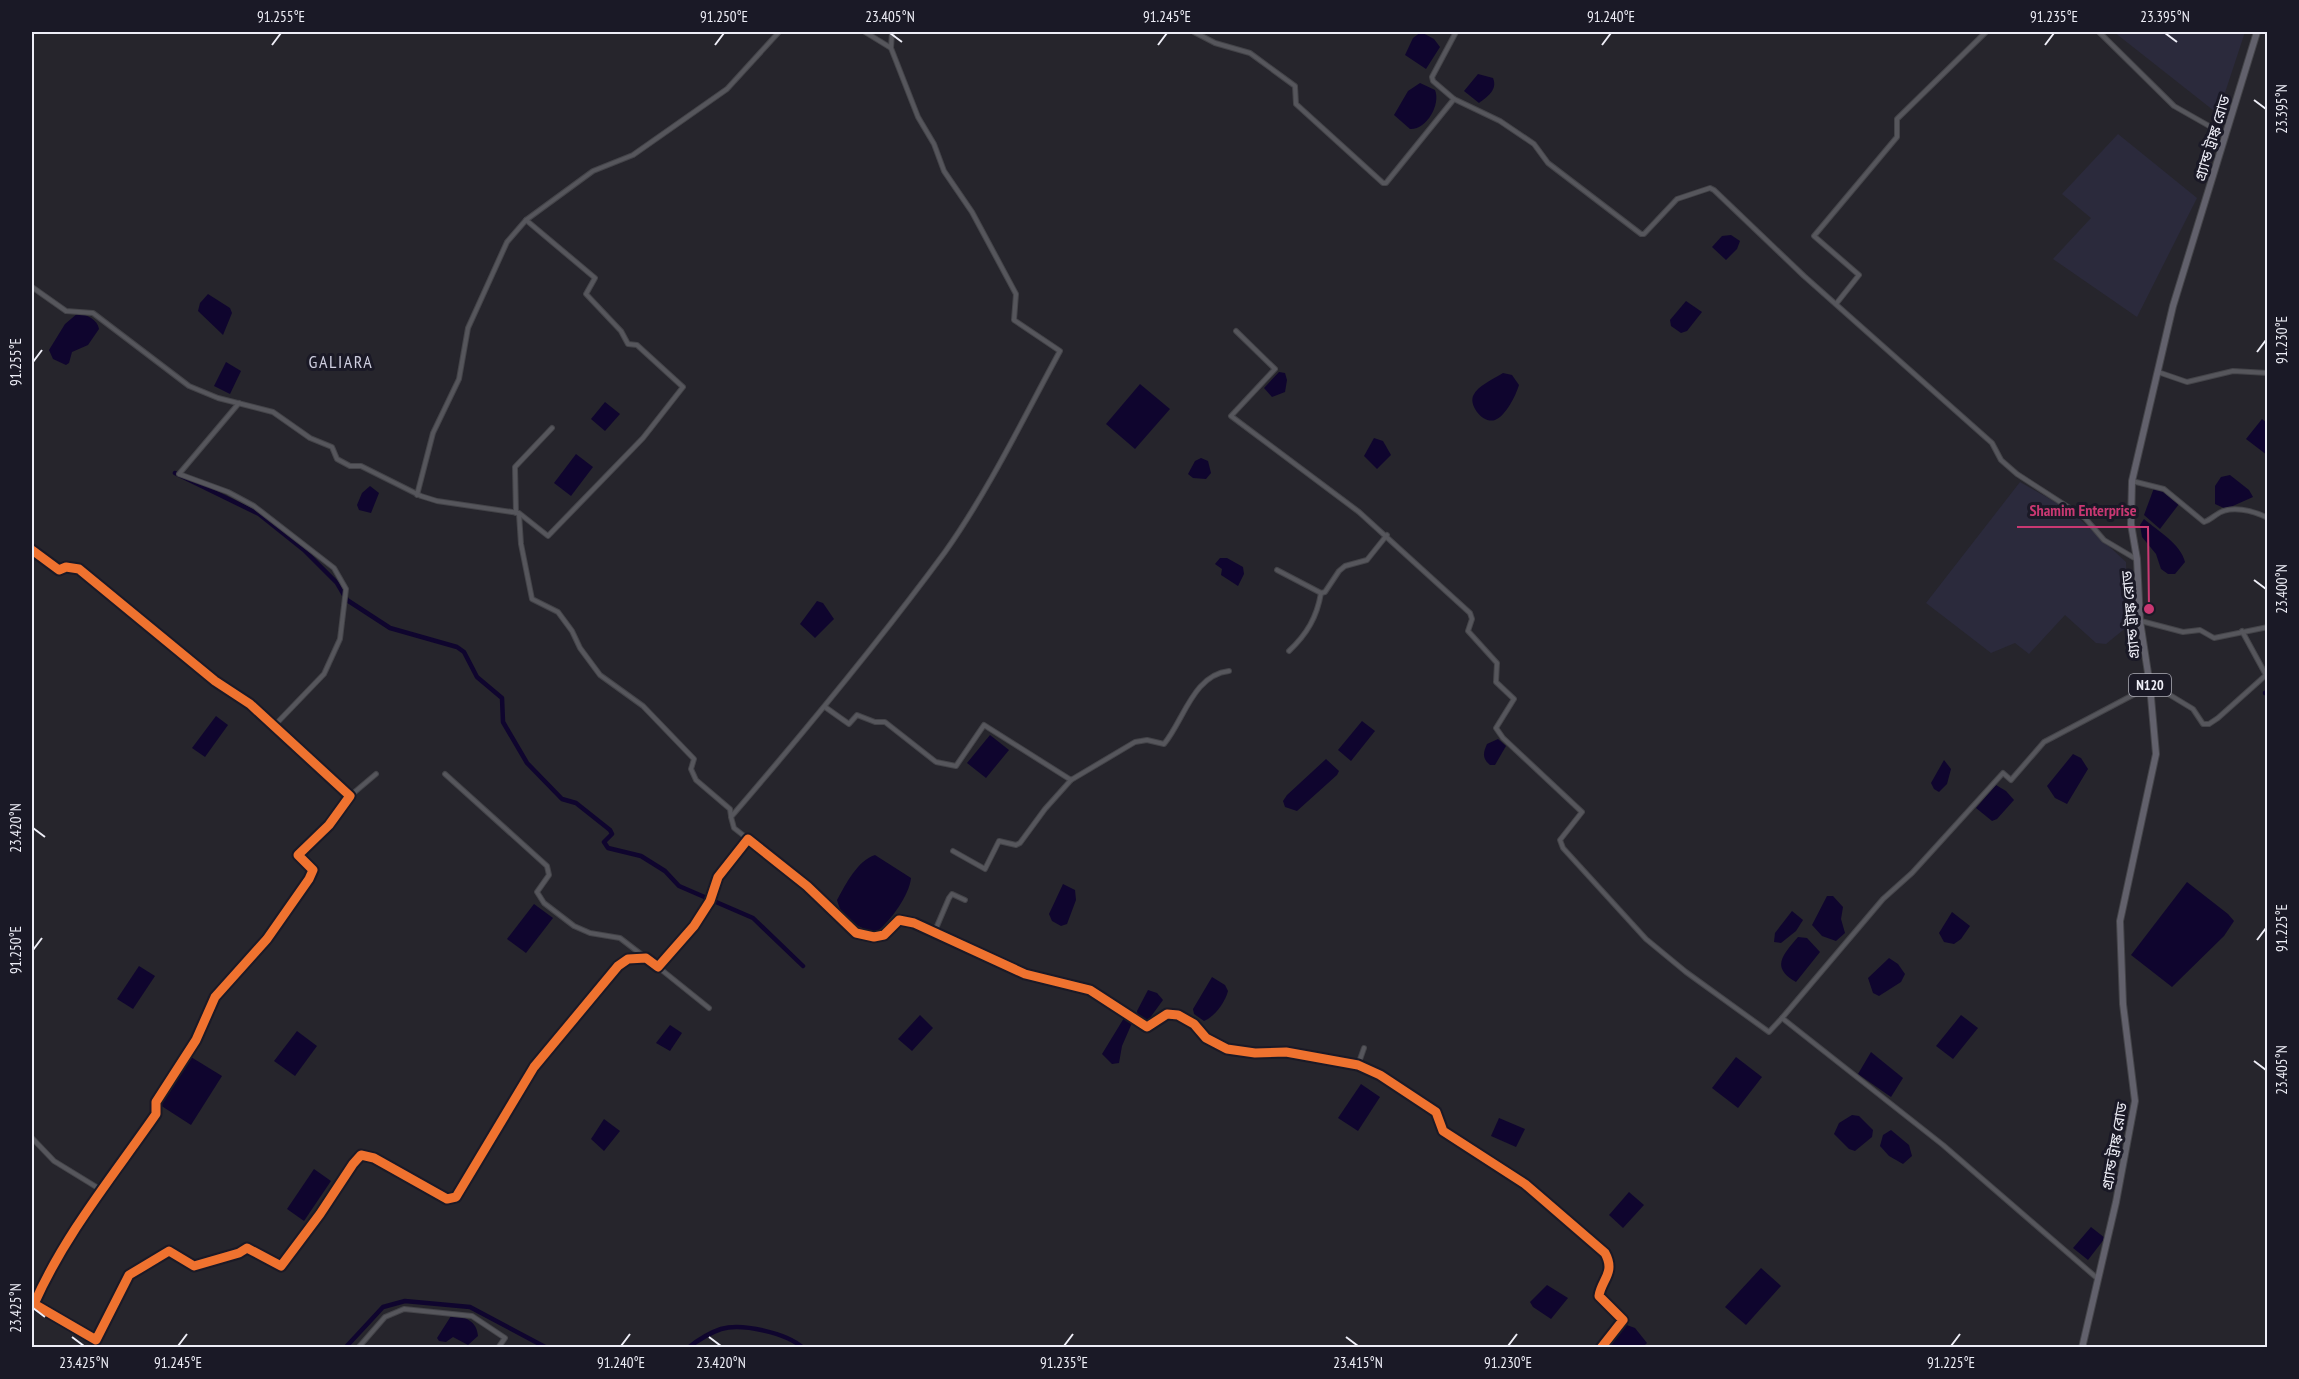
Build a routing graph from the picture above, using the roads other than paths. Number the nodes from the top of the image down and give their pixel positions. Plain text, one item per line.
1 (779, 32) edge
2 (866, 32) edge
3 (892, 32) edge
4 (1194, 32) edge
5 (1456, 32) edge
6 (1986, 32) edge
7 (2099, 32) edge
8 (2257, 32) edge
9 (891, 48) junction
10 (1454, 99) junction
11 (2226, 135) junction
12 (526, 220) junction
13 (32, 287) edge
14 (1836, 304) junction
15 (1236, 331) dead end
16 (2158, 372) junction
17 (2268, 373) edge
18 (239, 403) junction
19 (552, 428) dead end
20 (2132, 481) junction
21 (417, 495) junction
22 (518, 513) junction
23 (2268, 518) edge
24 (1387, 535) junction
25 (32, 550) edge
26 (2137, 559) junction
27 (1277, 570) dead end
28 (1321, 593) junction
29 (2140, 621) junction
30 (2268, 627) edge
31 (2242, 631) junction
32 (1289, 651) dead end
33 (1229, 671) dead end
34 (2150, 686) junction
35 (825, 707) junction
36 (274, 726) junction
37 (376, 774) dead end
38 (445, 774) dead end
39 (1071, 780) junction
40 (350, 796) junction
41 (731, 817) junction
42 (748, 839) junction
43 (952, 851) dead end
44 (965, 900) dead end
45 (934, 933) junction
46 (646, 958) junction
47 (658, 967) junction
48 (709, 1008) dead end
49 (1782, 1018) junction
50 (1364, 1048) dead end
51 (1358, 1065) junction
52 (32, 1138) edge
53 (102, 1186) junction
54 (2099, 1280) junction
55 (33, 1304) edge
56 (358, 1347) edge
57 (498, 1347) edge
58 (1600, 1347) edge
59 (2082, 1347) edge

1 - 12 street
2 - 9 street
3 - 9 street
4 - 10 street
5 - 10 street
6 - 14 street
7 - 11 street
8 - 11 highway, গ্র্যান্ড ট্রাঙ্ক রোড / N120
9 - 35 street
10 - 14 street
11 - 16 highway, গ্র্যান্ড ট্রাঙ্ক রোড / N120
12 - 21 street
12 - 22 street
13 - 18 street
14 - 26 street
15 - 24 street
16 - 17 street
16 - 20 highway, গ্র্যান্ড ট্রাঙ্ক রোড / N120
18 - 21 street
18 - 36 street
19 - 22 street
20 - 23 street
20 - 26 highway, গ্র্যান্ড ট্রাঙ্ক রোড / N120
21 - 22 street
22 - 41 street
24 - 28 street
24 - 49 street
25 - 36 street
26 - 29 highway, গ্র্যান্ড ট্রাঙ্ক রোড / N120
27 - 28 street
28 - 32 street
29 - 31 street
29 - 34 highway, গ্র্যান্ড ট্রাঙ্ক রোড / N120
30 - 31 street
31 - 34 street
33 - 39 street
34 - 49 street
34 - 54 highway, গ্র্যান্ড ট্রাঙ্ক রোড / N120
35 - 39 street
35 - 41 street
36 - 40 street
37 - 40 street
38 - 46 street
39 - 43 street
40 - 53 street
41 - 42 street
42 - 45 street
42 - 47 street
44 - 45 street
45 - 51 street
46 - 47 street
46 - 55 street
47 - 48 street
49 - 54 street
50 - 51 street
51 - 58 street
52 - 53 street
53 - 55 street
54 - 59 highway, গ্র্যান্ড ট্রাঙ্ক রোড / N120
56 - 57 street

